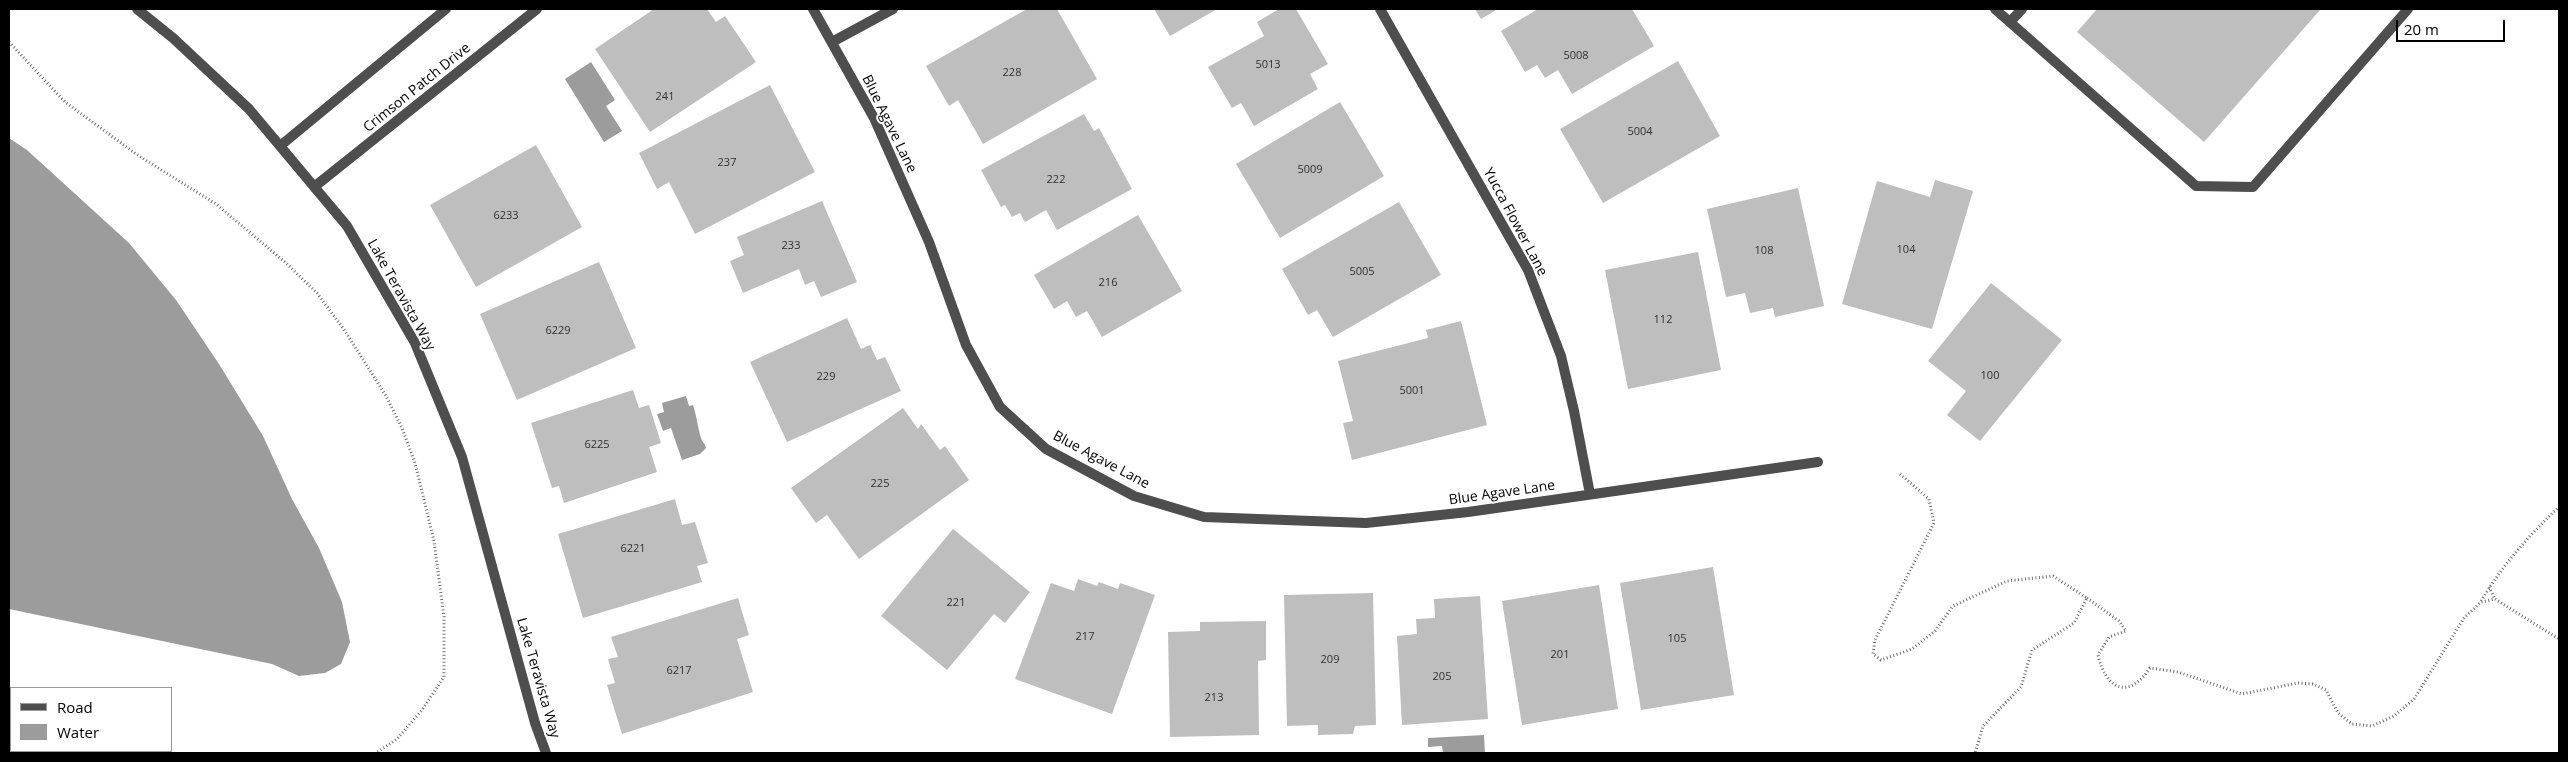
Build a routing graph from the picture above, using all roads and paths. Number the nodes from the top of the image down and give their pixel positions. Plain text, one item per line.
1 (137, 9) edge
2 (446, 9) edge
3 (537, 9) edge
4 (814, 9) edge
5 (893, 9) edge
6 (1380, 9) edge
7 (1995, 9) edge
8 (2022, 9) edge
9 (2408, 9) edge
10 (2010, 22) junction
11 (9, 42) edge
12 (832, 42) junction
13 (280, 146) junction
14 (314, 187) junction
15 (1818, 462) dead end
16 (1900, 474) dead end
17 (1590, 494) junction
18 (2559, 507) edge
19 (2490, 587) junction
20 (2087, 598) junction
21 (2496, 599) junction
22 (2481, 602) junction
23 (2559, 639) edge
24 (376, 753) edge
25 (546, 753) edge
26 (1975, 753) edge

1 - 13 street, Lake Teravista Way
2 - 13 street
3 - 14 street, Crimson Patch Drive
4 - 12 street, Blue Agave Lane
5 - 12 street
6 - 17 street, Yucca Flower Lane
7 - 10 street
8 - 10 street
9 - 10 street
11 - 24 path
12 - 17 street, Blue Agave Lane
13 - 14 street, Lake Teravista Way
14 - 25 street, Lake Teravista Way
15 - 17 street, Blue Agave Lane
16 - 20 path
18 - 19 path
19 - 21 path
19 - 22 path
20 - 22 path
20 - 26 path
21 - 22 path
21 - 23 path

